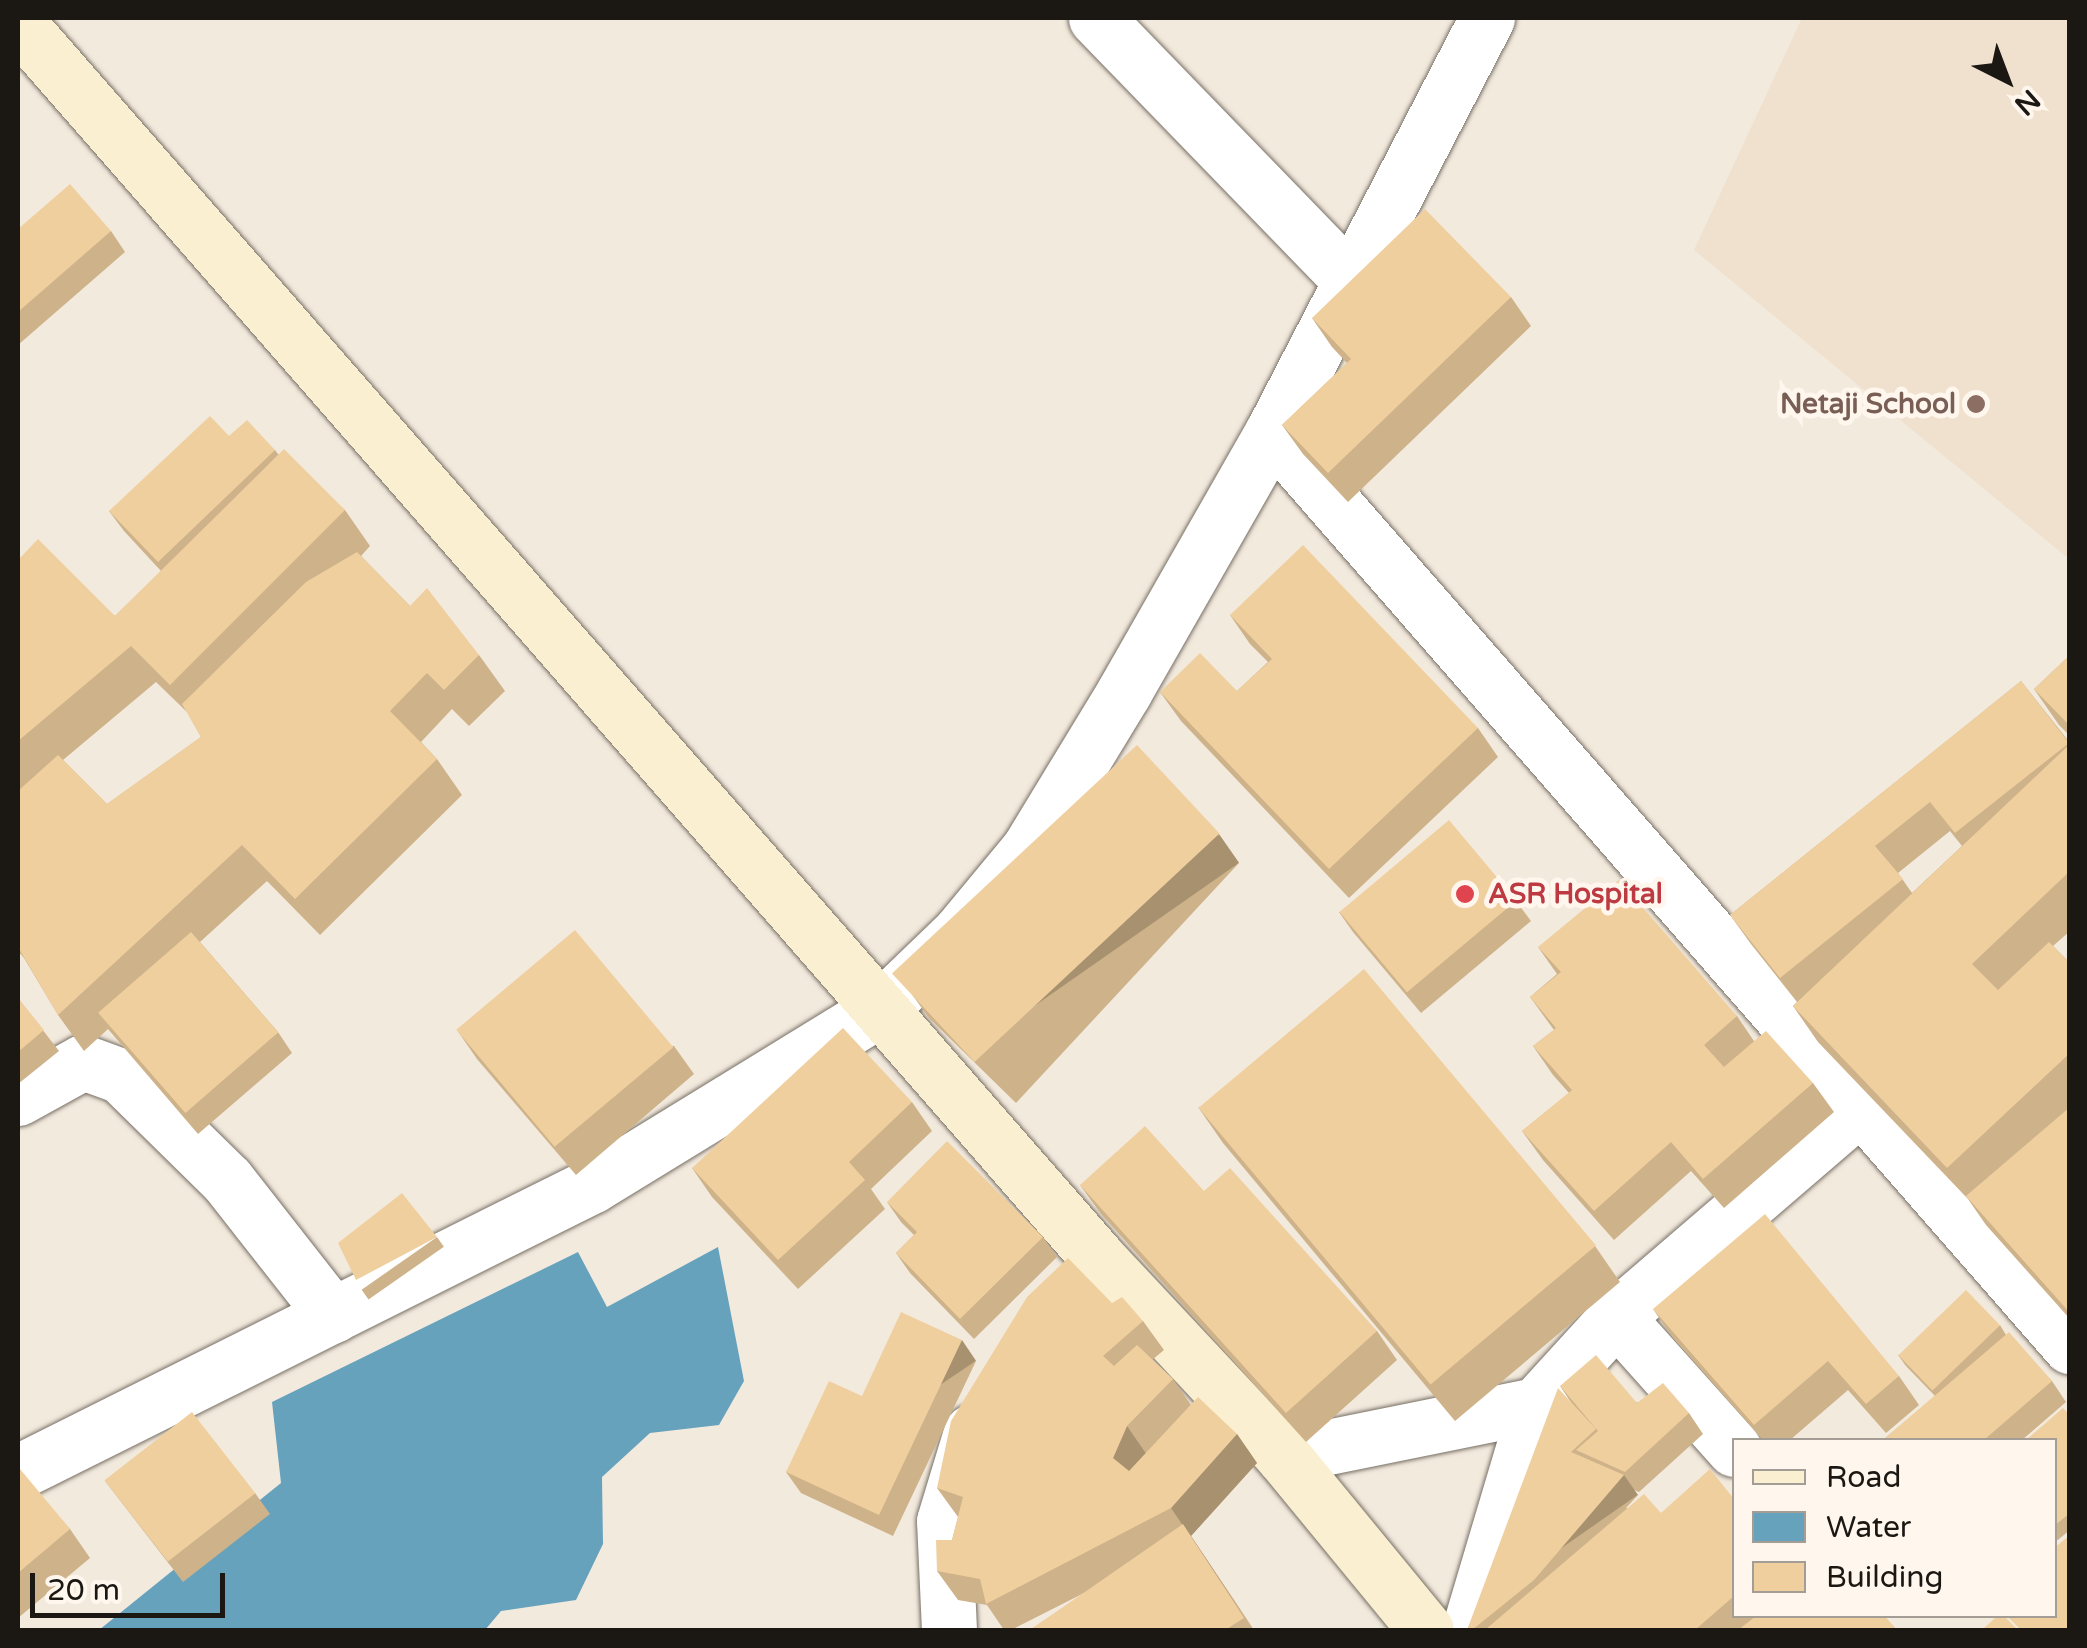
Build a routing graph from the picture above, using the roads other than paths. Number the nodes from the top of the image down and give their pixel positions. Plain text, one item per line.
1 (1096, 18) edge
2 (1487, 18) edge
3 (18, 23) edge
4 (1348, 279) junction
5 (1272, 433) junction
6 (880, 1009) junction
7 (18, 1098) edge
8 (1860, 1108) junction
9 (1097, 1257) junction
10 (1056, 1296) edge
11 (333, 1316) junction
12 (1616, 1316) junction
13 (2070, 1346) edge
14 (995, 1384) edge
15 (1536, 1405) junction
16 (1732, 1447) edge
17 (1282, 1456) junction
18 (18, 1472) edge
19 (946, 1629) edge
20 (1426, 1630) edge
21 (1469, 1630) edge

1 - 4 street
2 - 4 street
3 - 6 street
4 - 5 street
5 - 6 street
5 - 8 street
6 - 9 street
6 - 11 street
7 - 11 street
8 - 12 street
8 - 13 street
9 - 10 street
9 - 17 street
11 - 18 street
12 - 15 street
12 - 16 street
14 - 19 street
15 - 17 street
15 - 21 street
17 - 20 street

